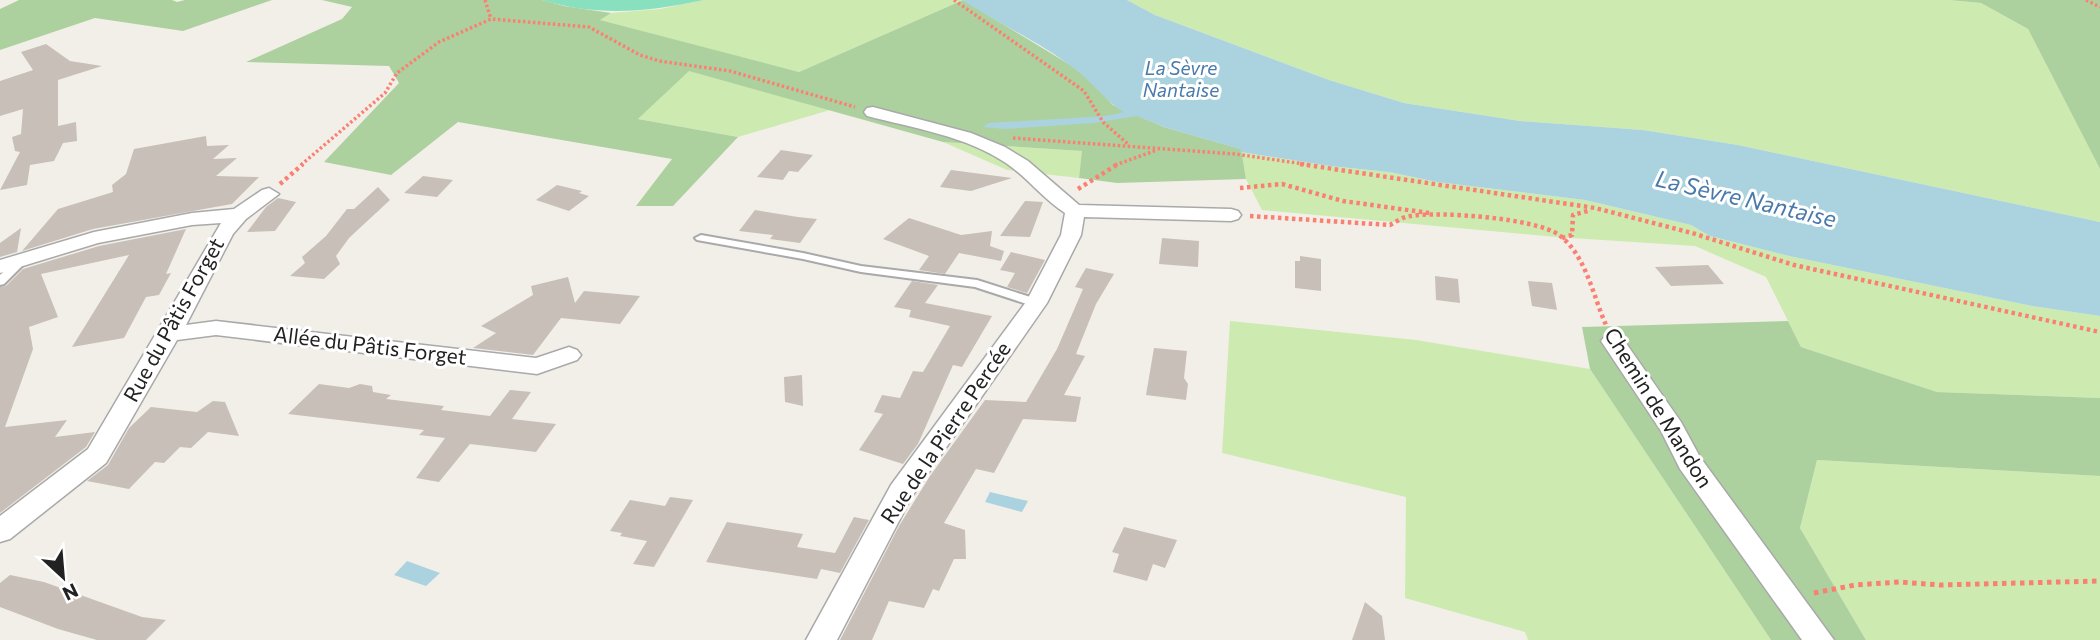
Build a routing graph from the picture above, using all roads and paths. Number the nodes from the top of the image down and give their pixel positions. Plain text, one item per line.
1 (485, 0) edge
2 (954, 0) edge
3 (2086, 0) edge
4 (2100, 7) edge
5 (491, 19) junction
6 (873, 112) joint
7 (1009, 137) dead end
8 (1131, 146) junction
9 (1165, 148) junction
10 (1088, 182) dead end
11 (1240, 188) dead end
12 (269, 194) joint
13 (1595, 208) junction
14 (1075, 211) junction
15 (1437, 214) junction
16 (239, 215) junction
17 (1231, 215) joint
18 (701, 238) dead end
19 (1562, 239) junction
20 (21, 261) junction
21 (0, 267) edge
22 (0, 281) edge
23 (1036, 303) junction
24 (2100, 332) edge
25 (169, 334) junction
26 (1613, 341) joint
27 (569, 355) dead end
28 (0, 531) edge
29 (2100, 582) edge
30 (1785, 596) junction
31 (821, 640) edge
32 (1819, 640) edge

1 - 5 path
2 - 8 path
3 - 4 path
5 - 6 path
5 - 12 path
6 - 14 street
7 - 8 path
8 - 9 path
9 - 10 path
9 - 13 path
11 - 15 path
12 - 16 street, Rue du Pâtis Forget
13 - 19 path
13 - 24 path
14 - 17 street
14 - 23 street, Rue de la Pierre Percée
15 - 17 path, Chemin de Mandon
15 - 19 path, Chemin de Mandon
16 - 20 street
16 - 25 street, Rue du Pâtis Forget
18 - 23 lane
19 - 26 path, Chemin de Mandon
20 - 21 street
20 - 22 lane
23 - 31 street, Rue de la Pierre Percée
25 - 27 street, Allée du Pâtis Forget
25 - 28 street, Rue du Pâtis Forget
26 - 30 street, Chemin de Mandon
29 - 30 path
30 - 32 street, Chemin de Mandon

